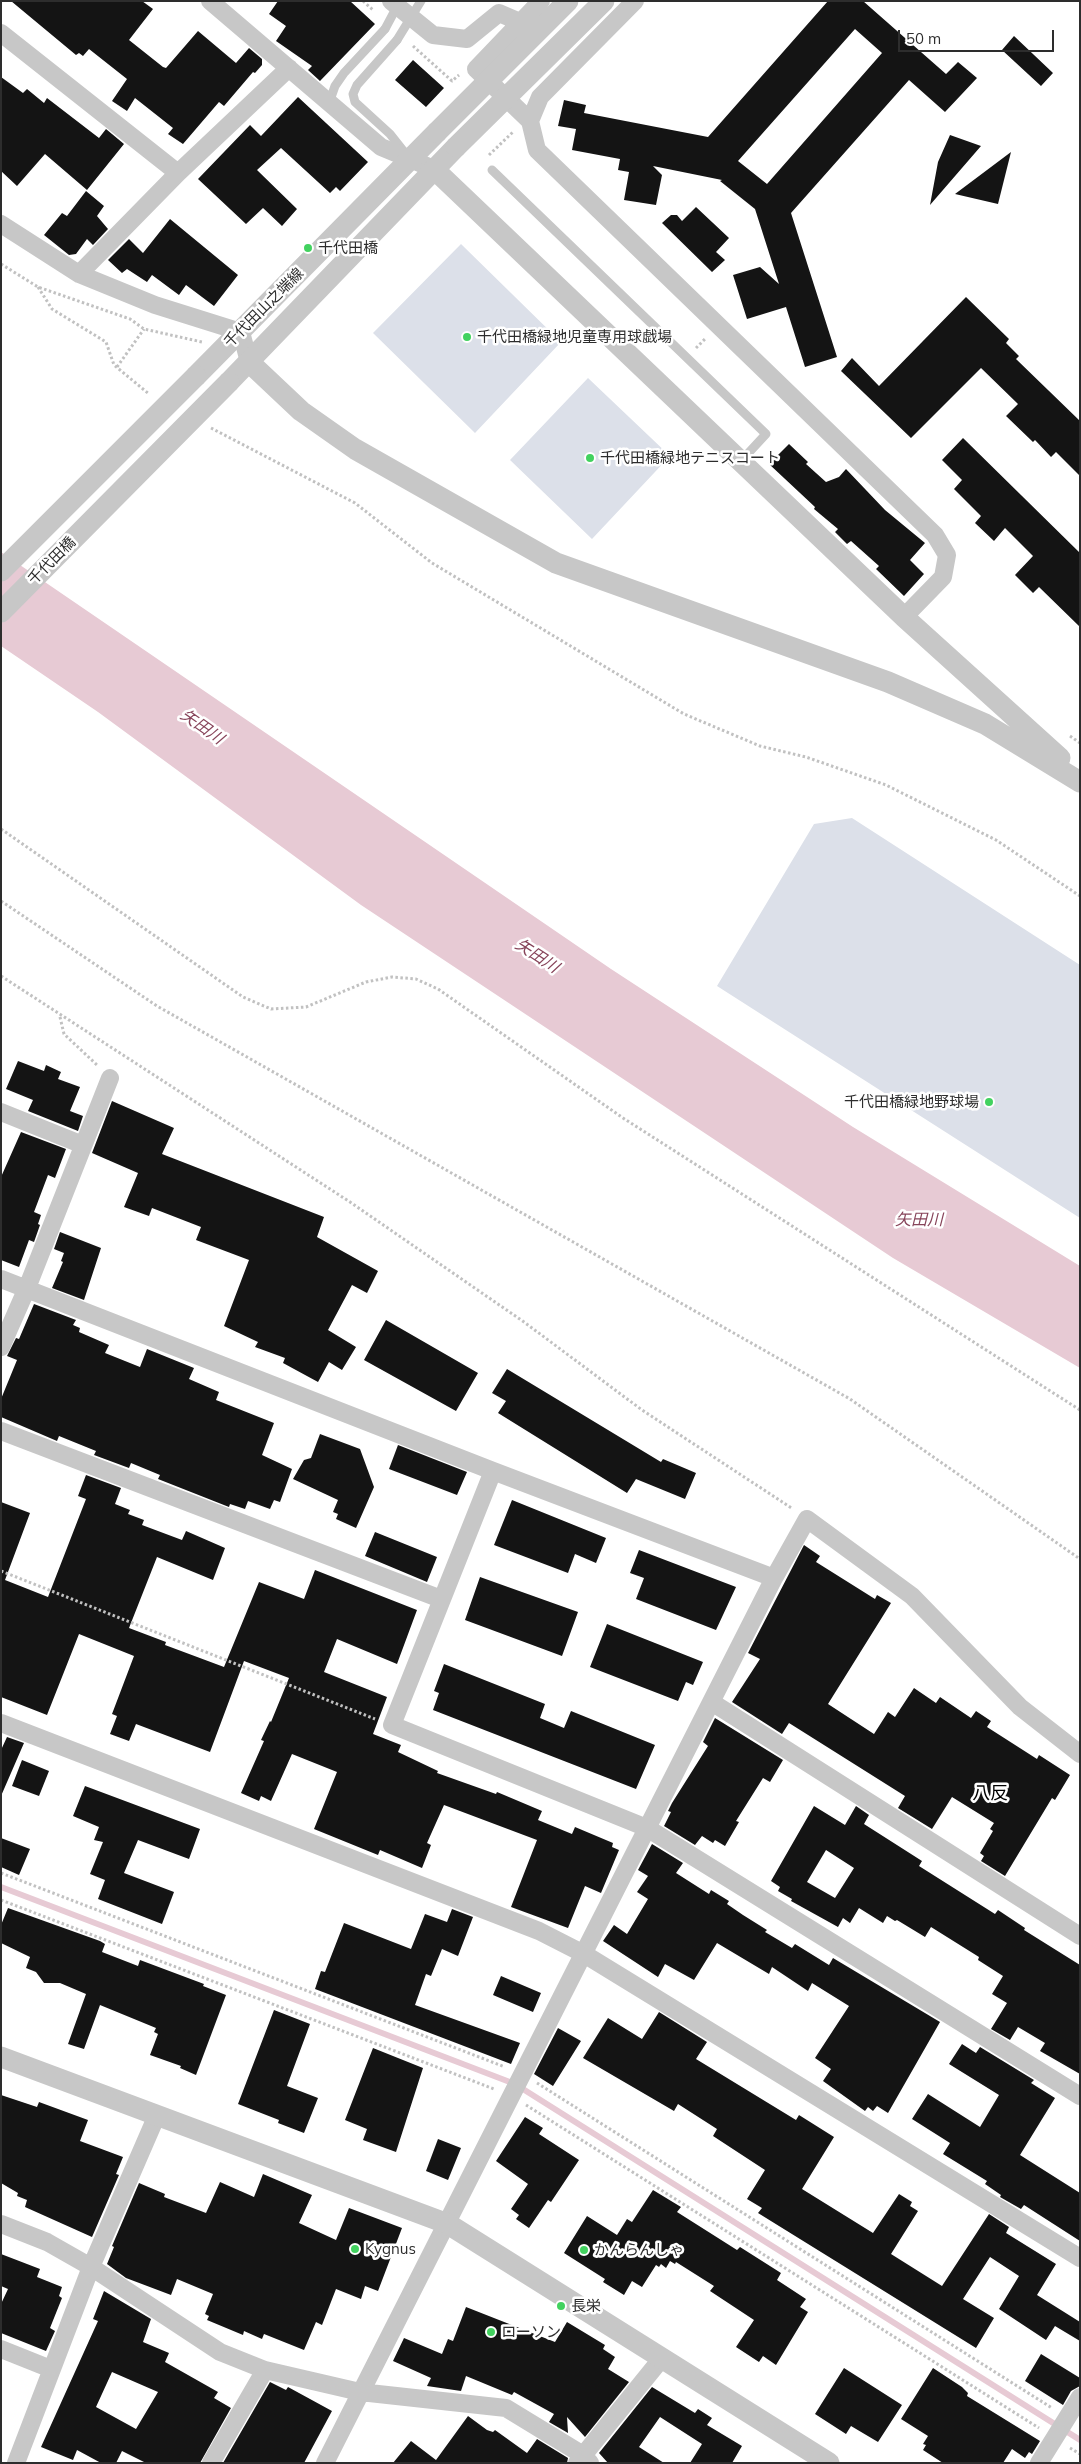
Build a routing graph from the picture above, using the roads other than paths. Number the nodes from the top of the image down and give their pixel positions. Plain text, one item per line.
1 (210, 1) edge
2 (391, 1) edge
3 (400, 1) edge
4 (421, 1) edge
5 (541, 1) edge
6 (568, 1) edge
7 (604, 1) edge
8 (635, 1) edge
9 (520, 22) junction
10 (1, 33) edge
11 (289, 68) junction
12 (330, 103) junction
13 (524, 124) junction
14 (410, 159) junction
15 (434, 169) junction
16 (492, 170) dead end
17 (178, 173) junction
18 (1, 224) edge
19 (79, 274) junction
20 (241, 332) junction
21 (249, 362) junction
22 (229, 382) joint
23 (741, 461) junction
24 (1, 571) edge
25 (1, 612) edge
26 (904, 617) junction
27 (989, 694) junction
28 (970, 718) junction
29 (1080, 776) edge
30 (1080, 782) edge
31 (110, 1078) road end
32 (1, 1112) edge
33 (83, 1145) junction
34 (1, 1278) edge
35 (28, 1288) junction
36 (1, 1347) edge
37 (1, 1431) edge
38 (493, 1471) junction
39 (774, 1578) junction
40 (441, 1599) junction
41 (712, 1703) junction
42 (1, 1724) edge
43 (1080, 1754) edge
44 (647, 1828) junction
45 (1080, 1936) edge
46 (584, 1954) junction
47 (1, 2058) edge
48 (1080, 2096) edge
49 (157, 2115) junction
50 (1, 2224) edge
51 (448, 2224) junction
52 (1080, 2258) edge
53 (91, 2266) junction
54 (1, 2350) edge
55 (662, 2358) junction
56 (51, 2369) junction
57 (265, 2370) junction
58 (360, 2392) junction
59 (1080, 2397) edge
60 (583, 2460) edge
61 (16, 2463) edge
62 (211, 2463) edge
63 (325, 2463) edge
64 (829, 2463) edge
65 (1039, 2463) edge

1 - 11 street
2 - 9 street
3 - 12 lane, bridge
4 - 14 lane, bridge
5 - 9 street
6 - 14 street, 千代田山之端線, bridge
7 - 15 street, 千代田山之端線, bridge
8 - 13 street
9 - 13 street
10 - 17 street
11 - 12 street
11 - 17 street
12 - 14 street
13 - 26 street
14 - 15 street
14 - 20 street, 千代田山之端線
15 - 21 street, 千代田山之端線
15 - 23 street
16 - 23 lane
17 - 19 street
18 - 19 street
19 - 20 street
20 - 21 street
20 - 24 street, 千代田山之端線, bridge
21 - 22 street, 千代田山之端線
21 - 28 street
22 - 25 street, 千代田橋, bridge
23 - 26 street
26 - 27 street
27 - 28 street
27 - 29 street
28 - 30 street
31 - 33 street
32 - 33 street
33 - 35 street
34 - 35 street
35 - 36 street
35 - 38 street
37 - 40 street
38 - 39 street
38 - 40 street
39 - 41 street
39 - 43 street
40 - 44 street
41 - 44 street
41 - 45 street
42 - 46 street
44 - 46 street
44 - 48 street
46 - 51 street
46 - 52 street
47 - 49 street
49 - 51 street
49 - 53 street
50 - 53 street
51 - 55 street
51 - 58 street
53 - 56 street
53 - 57 street
54 - 56 street
55 - 60 street
55 - 64 street
56 - 61 street
57 - 58 street
57 - 62 street
58 - 60 street
58 - 63 street
59 - 65 street

